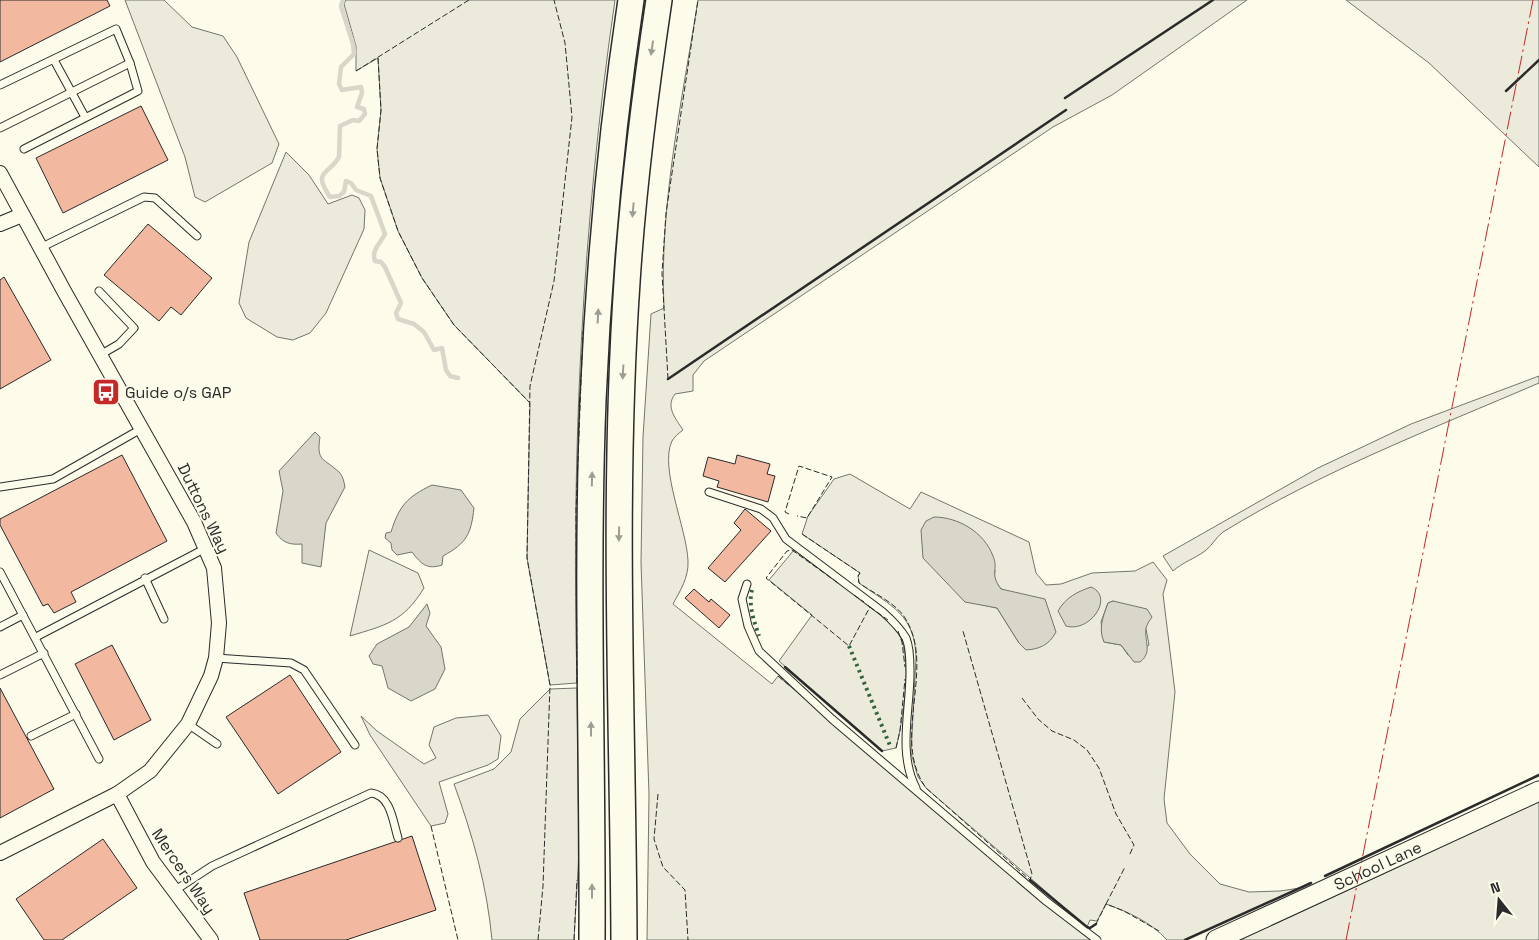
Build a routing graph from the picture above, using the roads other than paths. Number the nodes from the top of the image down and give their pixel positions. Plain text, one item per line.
1 (631, 0) edge
2 (659, 0) edge
3 (54, 60) junction
4 (130, 63) junction
5 (0, 85) edge
6 (72, 92) junction
7 (85, 117) junction
8 (0, 128) edge
9 (24, 149) dead end
10 (0, 173) edge
11 (22, 215) junction
12 (0, 224) edge
13 (197, 236) dead end
14 (40, 248) junction
15 (99, 291) dead end
16 (100, 355) junction
17 (141, 429) junction
18 (0, 487) edge
19 (710, 492) dead end
20 (206, 548) junction
21 (0, 572) edge
22 (145, 578) junction
23 (747, 584) dead end
24 (23, 615) junction
25 (164, 619) dead end
26 (0, 627) edge
27 (36, 637) junction
28 (44, 653) junction
29 (216, 658) junction
30 (0, 675) edge
31 (76, 714) junction
32 (188, 724) junction
33 (32, 736) dead end
34 (217, 744) dead end
35 (355, 745) dead end
36 (99, 759) dead end
37 (1539, 791) edge
38 (919, 792) junction
39 (117, 794) junction
40 (398, 838) dead end
41 (0, 853) edge
42 (174, 891) junction
43 (211, 940) edge
44 (592, 940) edge
45 (624, 940) edge
46 (1097, 940) edge
47 (1216, 940) edge

44 -> 1 highway
2 -> 45 highway
3 - 4 lane
3 - 5 lane
3 - 6 lane
4 - 6 lane
4 - 7 lane
6 - 7 lane
6 - 8 lane
7 - 9 lane
10 - 11 street, Duttons Way
11 - 12 street
11 - 14 street, Duttons Way
13 - 14 lane
14 - 16 street, Duttons Way
15 - 16 lane
16 - 17 street, Duttons Way
17 - 18 lane
17 - 20 street, Duttons Way
19 - 38 lane
20 - 22 lane
20 - 29 street, Duttons Way
21 - 24 lane
22 - 25 lane
22 - 27 lane
23 - 38 lane
24 - 26 lane
24 - 27 lane
27 - 28 lane
28 - 30 lane
28 - 31 lane
29 - 32 street, Duttons Way
29 - 35 lane
31 - 33 lane
31 - 36 lane
32 - 34 lane
32 - 39 street, Duttons Way
37 - 47 main road, School Lane
38 - 46 lane
39 - 41 street, Duttons Way
39 - 42 street, Mercers Way
40 - 42 lane
42 - 43 street, Mercers Way

